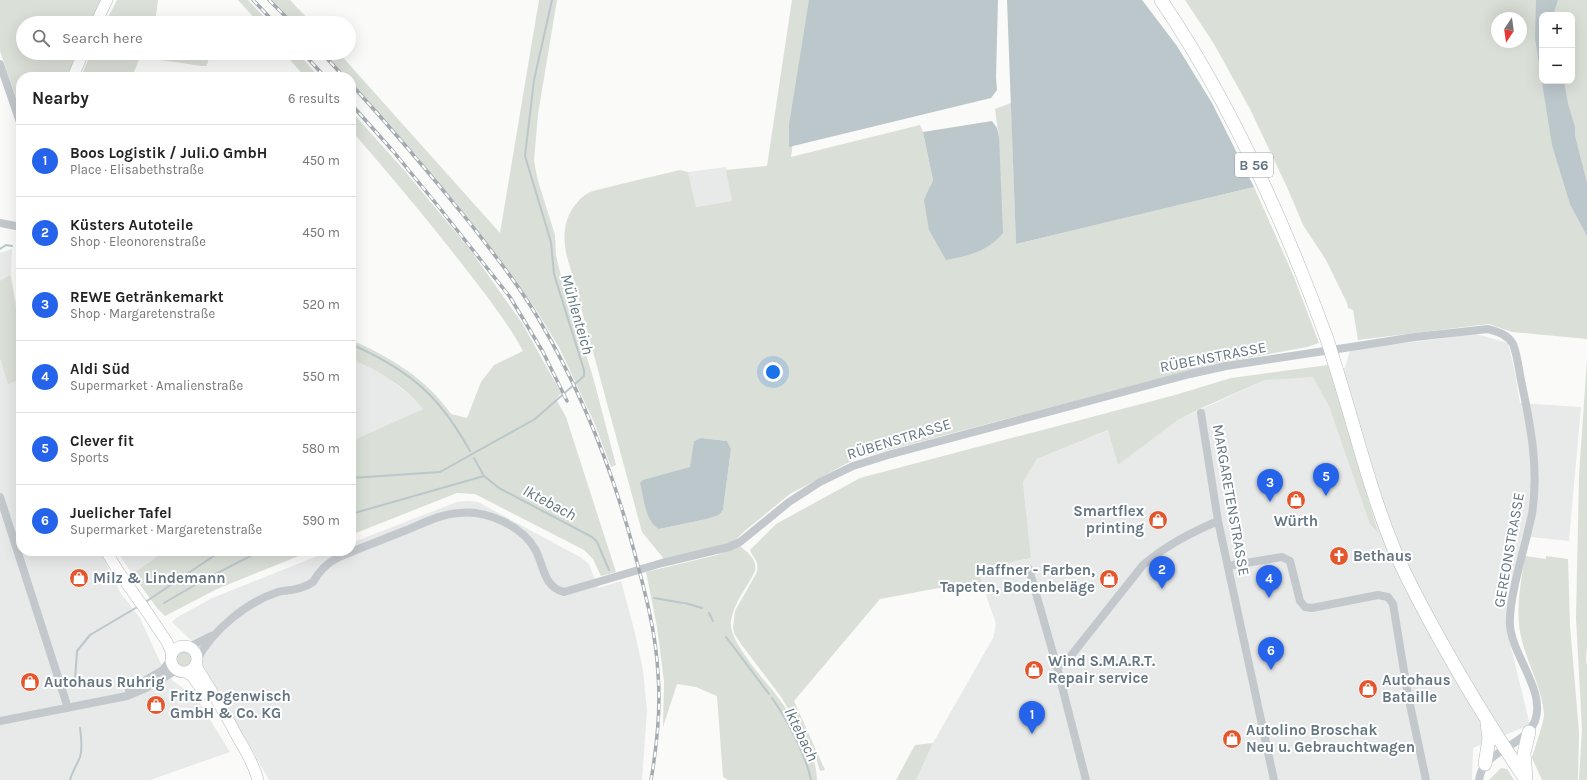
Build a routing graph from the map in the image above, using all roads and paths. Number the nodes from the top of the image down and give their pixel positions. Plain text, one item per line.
1 (107, 0) edge
2 (1161, 0) edge
3 (99, 16) edge
4 (80, 60) edge
5 (0, 64) edge
6 (75, 72) edge
7 (16, 110) edge
8 (0, 223) edge
9 (16, 225) edge
10 (1511, 340) joint
11 (1201, 413) dead end
12 (0, 498) edge
13 (1218, 521) junction
14 (16, 547) edge
15 (356, 551) edge
16 (19, 556) edge
17 (109, 556) edge
18 (344, 556) edge
19 (1228, 566) junction
20 (1028, 569) dead end
21 (146, 610) junction
22 (215, 634) junction
23 (185, 646) junction
24 (171, 656) junction
25 (197, 661) junction
26 (1057, 667) junction
27 (182, 672) junction
28 (111, 700) junction
29 (68, 708) junction
30 (1486, 719) junction
31 (0, 721) edge
32 (1529, 732) junction
33 (1505, 749) junction
34 (1485, 764) junction
35 (257, 780) edge
36 (1086, 780) edge
37 (1274, 780) edge
38 (1426, 780) edge
39 (1479, 780) edge
40 (1526, 780) edge

1 - 3 main road
2 - 30 main road, B 56, bridge
4 - 6 main road
5 - 7 street
8 - 9 street
10 - 15 street, RÜBENSTRASSE
10 - 32 street, GEREONSTRASSE
11 - 13 street, MARGARETENSTRASSE
12 - 14 street
13 - 19 street, MARGARETENSTRASSE
13 - 26 street
16 - 29 street
17 - 21 main road
18 - 22 street, RÜBENSTRASSE
19 - 37 street, MARGARETENSTRASSE
19 - 38 street
20 - 26 street
21 - 23 main road
21 - 24 main road
22 - 23 street, RÜBENSTRASSE
22 - 25 street, RÜBENSTRASSE
23 - 24 main road
23 - 25 main road
24 - 27 main road
24 - 28 street
25 - 27 main road
25 - 35 main road
26 - 36 street
27 - 28 street
27 - 35 main road
28 - 29 street
29 - 31 street
30 - 33 main road, B 56
30 - 34 main road
32 - 33 street
32 - 40 main road
33 - 34 street
33 - 40 main road, B 56
34 - 39 street

